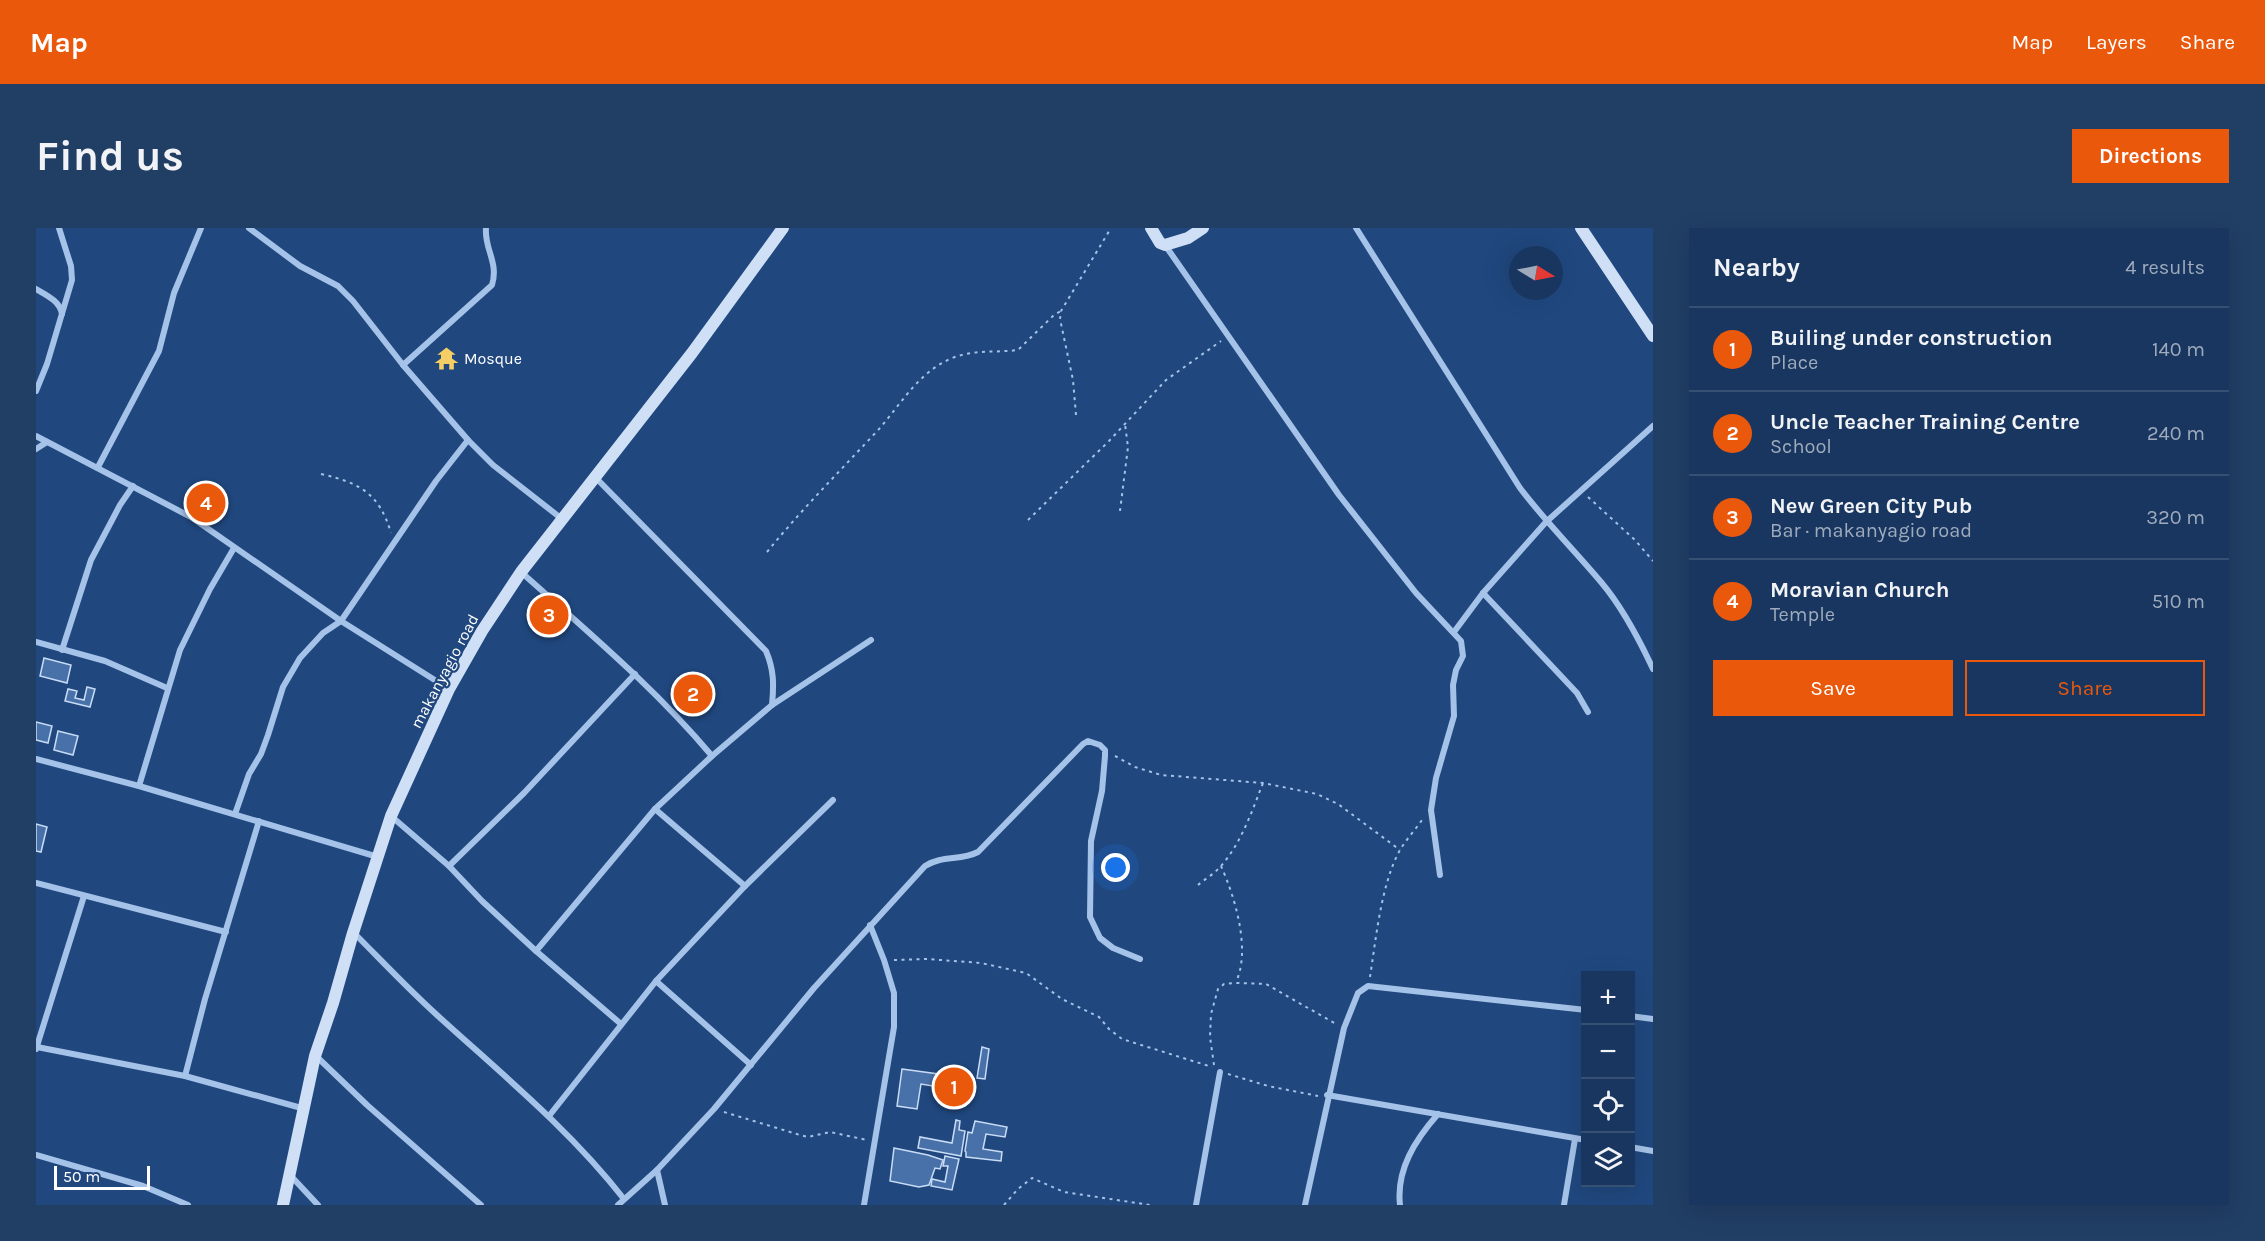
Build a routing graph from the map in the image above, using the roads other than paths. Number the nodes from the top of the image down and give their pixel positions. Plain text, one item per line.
1 (59, 228) edge
2 (201, 228) edge
3 (249, 228) edge
4 (486, 228) edge
5 (783, 228) edge
6 (1151, 228) edge
7 (1203, 228) edge
8 (1356, 228) edge
9 (1581, 228) edge
10 (1165, 245) junction
11 (36, 289) edge
12 (62, 314) junction
13 (1653, 336) edge
14 (404, 365) junction
15 (36, 391) edge
16 (1653, 426) edge
17 (36, 436) edge
18 (468, 440) junction
19 (46, 442) junction
20 (36, 448) edge
21 (98, 467) junction
22 (596, 478) junction
23 (134, 486) junction
24 (562, 519) junction
25 (1546, 522) junction
26 (234, 548) junction
27 (522, 572) junction
28 (1483, 593) junction
29 (341, 621) junction
30 (1454, 632) junction
31 (871, 640) dead end
32 (36, 642) edge
33 (62, 650) junction
34 (1653, 669) edge
35 (635, 674) junction
36 (168, 688) junction
37 (449, 689) junction
38 (772, 705) junction
39 (1588, 712) dead end
40 (711, 756) junction
41 (36, 759) edge
42 (139, 786) junction
43 (833, 800) dead end
44 (655, 809) junction
45 (235, 814) junction
46 (391, 816) junction
47 (259, 820) junction
48 (378, 857) junction
49 (448, 866) junction
50 (1440, 875) dead end
51 (36, 883) edge
52 (746, 886) junction
53 (84, 896) junction
54 (870, 925) junction
55 (226, 933) junction
56 (353, 933) junction
57 (536, 951) junction
58 (1140, 959) dead end
59 (656, 981) junction
60 (1581, 1009) edge
61 (1635, 1017) edge
62 (1653, 1019) edge
63 (621, 1024) junction
64 (36, 1048) edge
65 (315, 1056) junction
66 (751, 1065) junction
67 (1220, 1072) road end
68 (185, 1076) junction
69 (1327, 1097) junction
70 (305, 1109) junction
71 (1438, 1114) junction
72 (549, 1116) junction
73 (1575, 1138) junction
74 (1581, 1139) edge
75 (1635, 1148) edge
76 (1653, 1151) edge
77 (36, 1155) edge
78 (657, 1170) junction
79 (291, 1176) junction
80 (624, 1199) junction
81 (188, 1205) edge
82 (283, 1205) edge
83 (318, 1205) edge
84 (481, 1205) edge
85 (618, 1205) edge
86 (665, 1205) edge
87 (864, 1205) edge
88 (1196, 1205) edge
89 (1305, 1205) edge
90 (1400, 1205) edge
91 (1564, 1205) edge

1 - 12 street
2 - 21 street
3 - 14 street
4 - 14 street
5 - 22 street, makanyagio road
6 - 10 street
7 - 10 street
8 - 25 street
9 - 13 street
10 - 30 street
11 - 12 street
12 - 15 street
14 - 18 street
16 - 25 street
17 - 19 street
18 - 24 street
18 - 29 street
19 - 20 street
19 - 21 street
21 - 23 street
22 - 24 street, makanyagio road
22 - 38 street
23 - 26 street
23 - 33 street
24 - 27 street, makanyagio road
25 - 28 street
25 - 34 street
26 - 29 street
26 - 36 street
27 - 35 street
27 - 37 street, makanyagio road
28 - 30 street
28 - 39 street
29 - 37 street
29 - 45 street
30 - 50 street
31 - 38 street
32 - 33 street
33 - 36 street
35 - 40 street
35 - 49 street
36 - 42 street
37 - 46 street, makanyagio road
38 - 40 street
40 - 44 street
41 - 42 street
42 - 45 street
43 - 52 street
44 - 52 street
44 - 57 street
45 - 47 street
46 - 48 street, makanyagio road
46 - 49 street
47 - 48 street
47 - 55 street
48 - 56 street, makanyagio road
49 - 57 street
51 - 53 street
52 - 59 street
53 - 55 street
53 - 64 street
54 - 58 street
54 - 66 street
54 - 87 street
55 - 68 street
56 - 65 street, makanyagio road
56 - 72 street
57 - 63 street
59 - 63 street
59 - 66 street
60 - 69 street
61 - 62 street
63 - 72 street
64 - 68 street
65 - 70 street, makanyagio road
65 - 84 street
66 - 78 street
67 - 88 street
68 - 70 street
69 - 71 street
69 - 89 street
70 - 79 street, makanyagio road
71 - 73 street
71 - 90 street
72 - 80 street
73 - 74 street
73 - 91 street
75 - 76 street
77 - 81 street
78 - 80 street
78 - 86 street
79 - 82 street, makanyagio road
79 - 83 street
80 - 85 street

